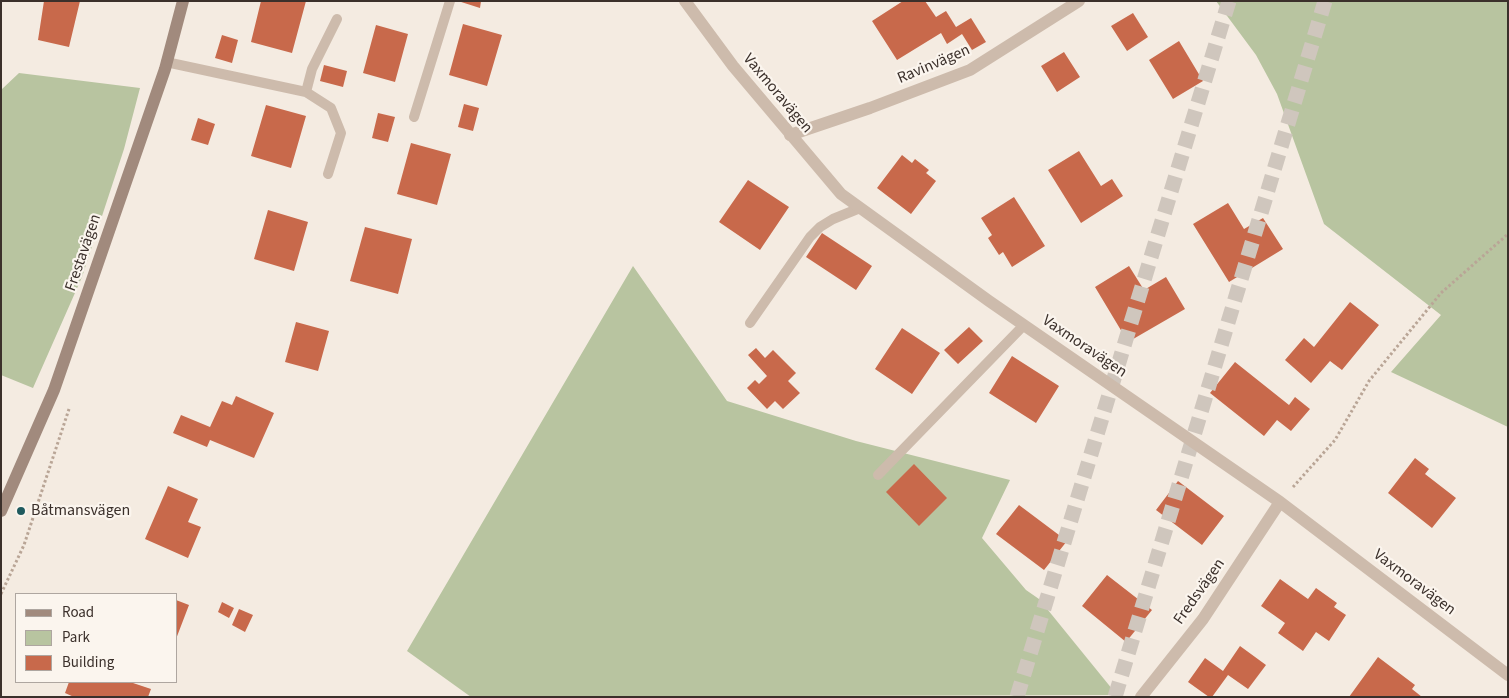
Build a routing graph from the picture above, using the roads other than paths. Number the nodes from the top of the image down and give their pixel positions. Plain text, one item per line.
1 (183, 1) edge
2 (450, 1) edge
3 (685, 1) edge
4 (1079, 1) edge
5 (337, 19) dead end
6 (166, 62) junction
7 (306, 92) junction
8 (414, 117) dead end
9 (790, 135) junction
10 (328, 174) dead end
11 (860, 208) junction
12 (750, 324) dead end
13 (1024, 325) junction
14 (878, 474) dead end
15 (1280, 502) junction
16 (1, 511) edge
17 (1508, 675) edge
18 (1141, 697) edge

1 - 6 street, Frestavägen
2 - 8 lane
3 - 9 street, Vaxmoravägen
4 - 9 street, Ravinvägen
5 - 7 lane
6 - 7 lane
6 - 16 street, Frestavägen
7 - 10 lane
9 - 11 street, Vaxmoravägen
11 - 12 lane
11 - 13 street, Vaxmoravägen
13 - 14 lane
13 - 15 street, Vaxmoravägen
15 - 17 street, Vaxmoravägen
15 - 18 street, Fredsvägen

